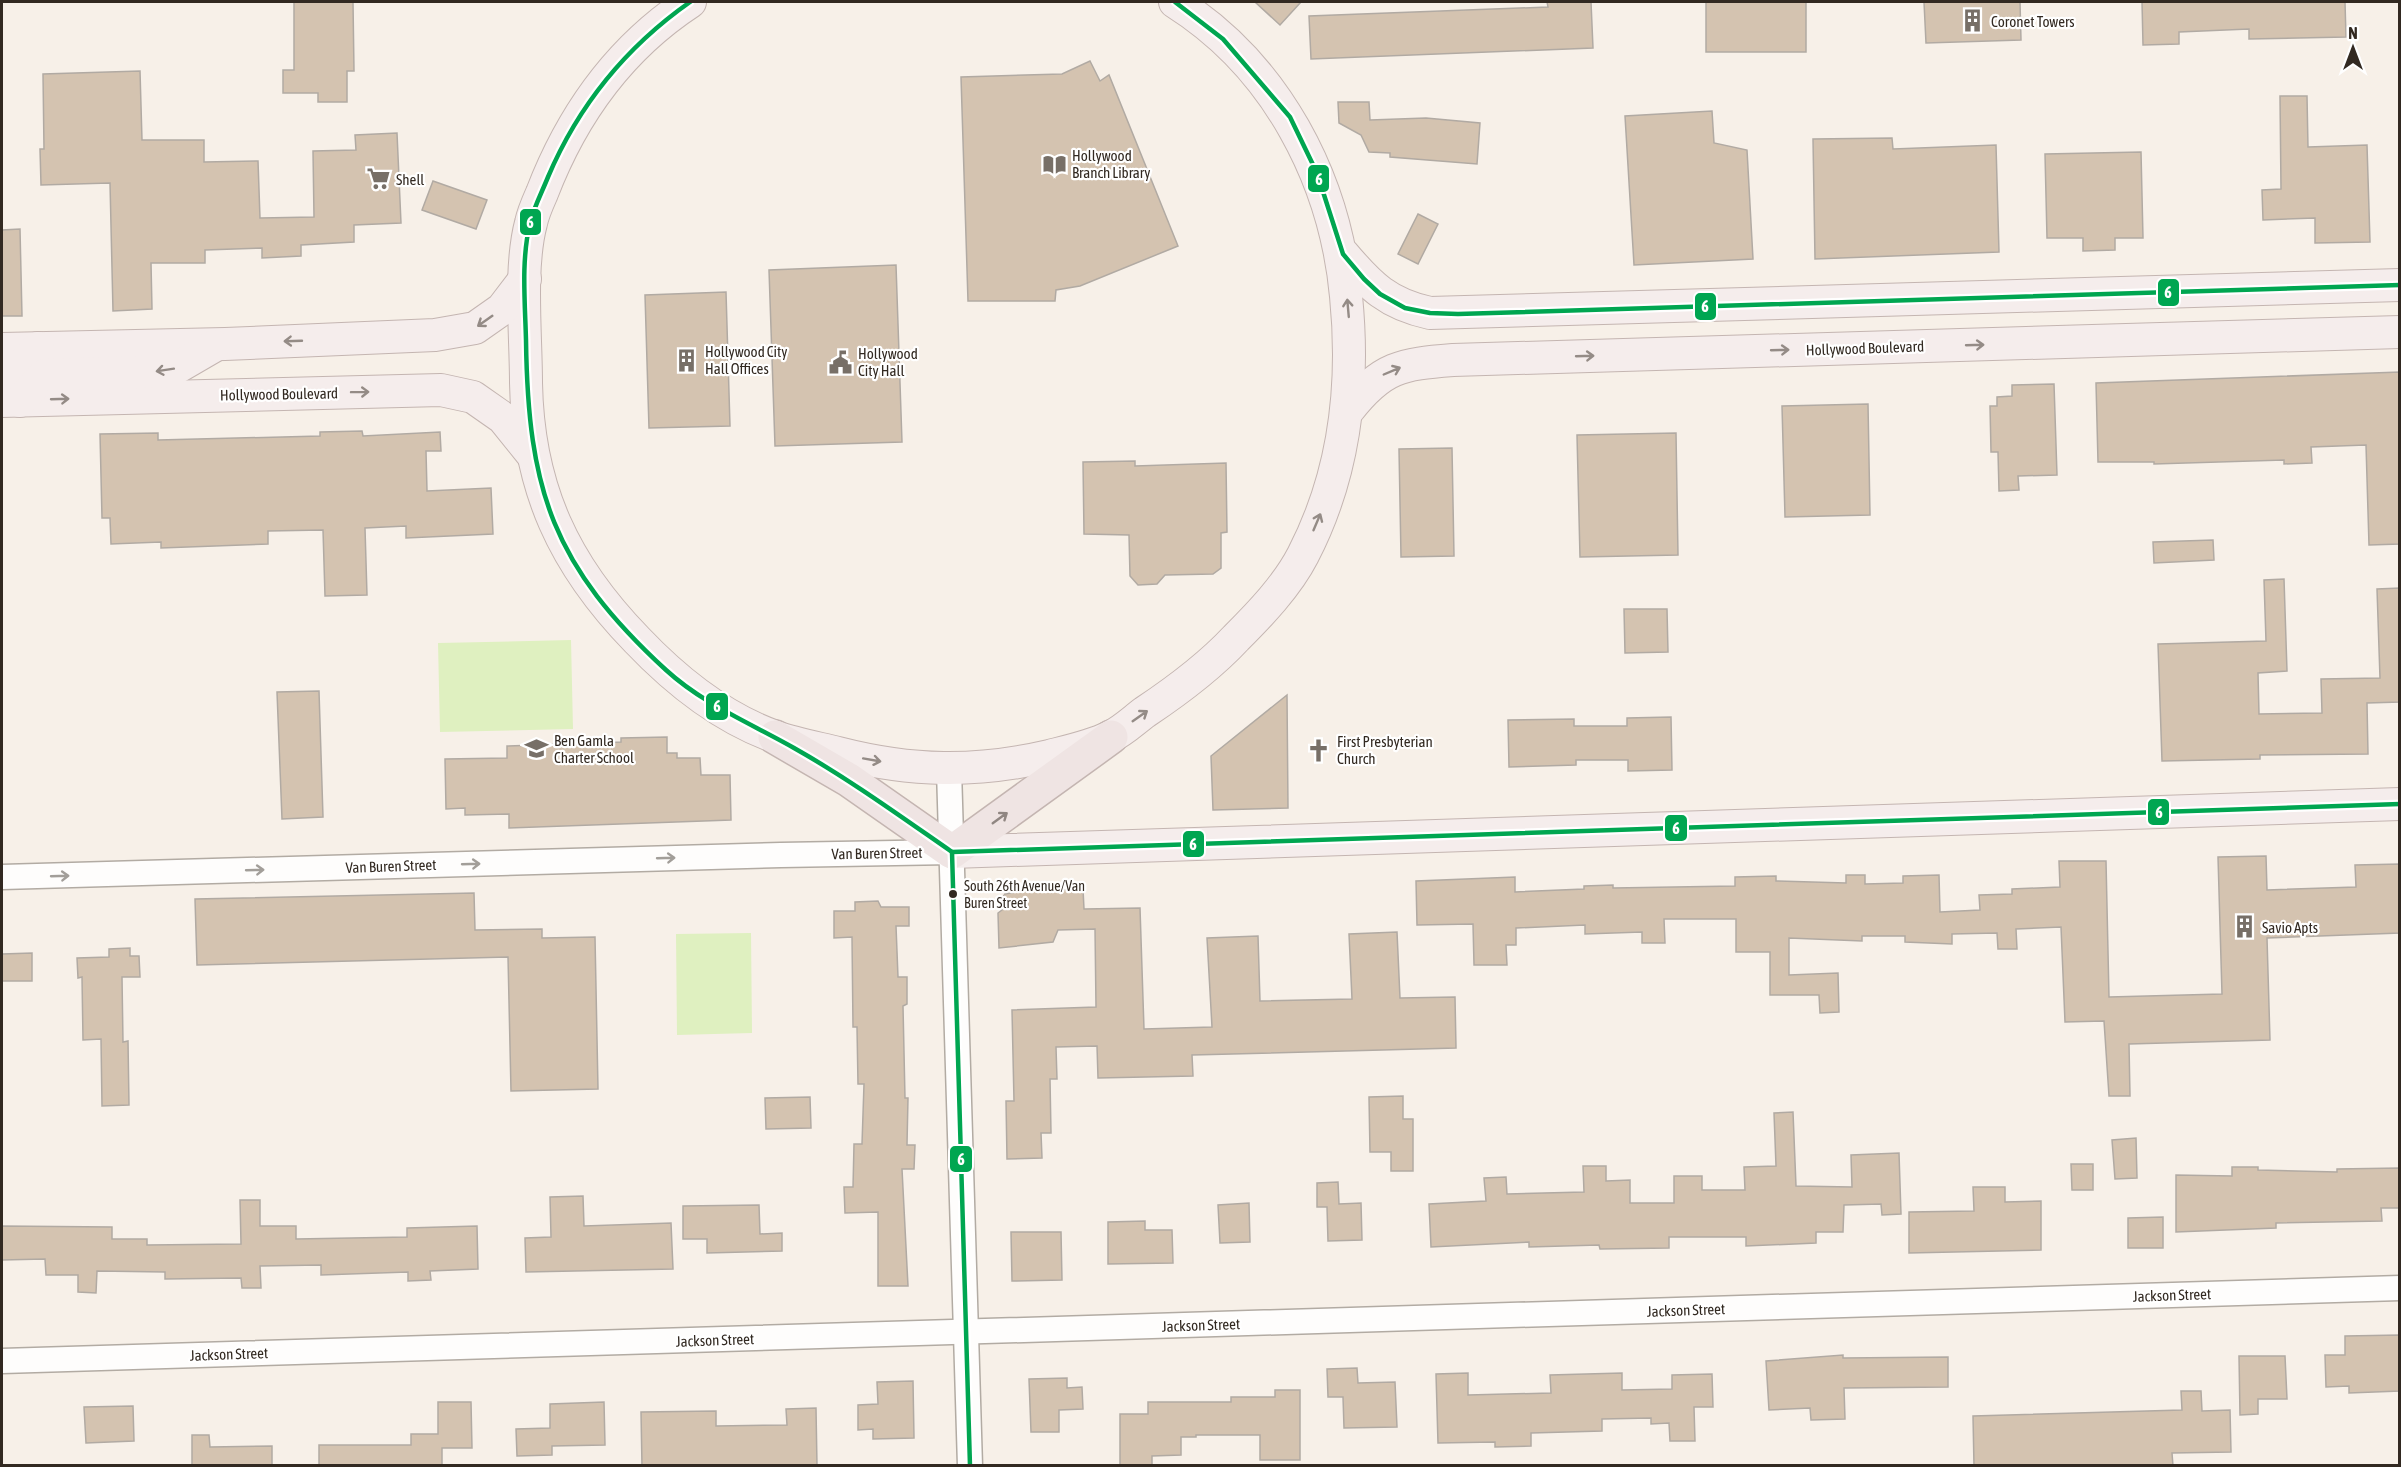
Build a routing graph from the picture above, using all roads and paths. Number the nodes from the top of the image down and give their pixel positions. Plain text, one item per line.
1 (690, 2) edge
2 (1175, 2) edge
3 (1342, 254) junction
4 (525, 279) junction
5 (2400, 285) edge
6 (2400, 332) edge
7 (217, 344) junction
8 (38, 348) junction
9 (2, 349) edge
10 (8, 393) edge
11 (1348, 409) junction
12 (532, 454) junction
13 (775, 737) junction
14 (1111, 737) junction
15 (949, 770) junction
16 (2400, 804) edge
17 (952, 852) junction
18 (2, 878) edge
19 (2400, 1288) edge
20 (967, 1332) junction
21 (2, 1361) edge
22 (970, 1466) edge

1 - 4 main road
2 - 3 main road
3 - 5 main road
11 -> 3 main road
4 -> 7 main road
4 - 12 main road
11 -> 6 main road, Hollywood Boulevard
7 - 8 main road
7 -> 10 main road
8 - 9 main road
8 - 10 main road
10 -> 12 main road, Hollywood Boulevard
14 -> 11 main road
12 - 13 main road
13 -> 15 main road
13 - 17 highway
14 - 15 main road
17 -> 14 highway
15 - 17 street
16 - 17 main road, Van Buren Street
18 -> 17 street, Van Buren Street
17 - 20 street
19 - 20 street, Jackson Street
20 - 21 street, Jackson Street
20 - 22 street

